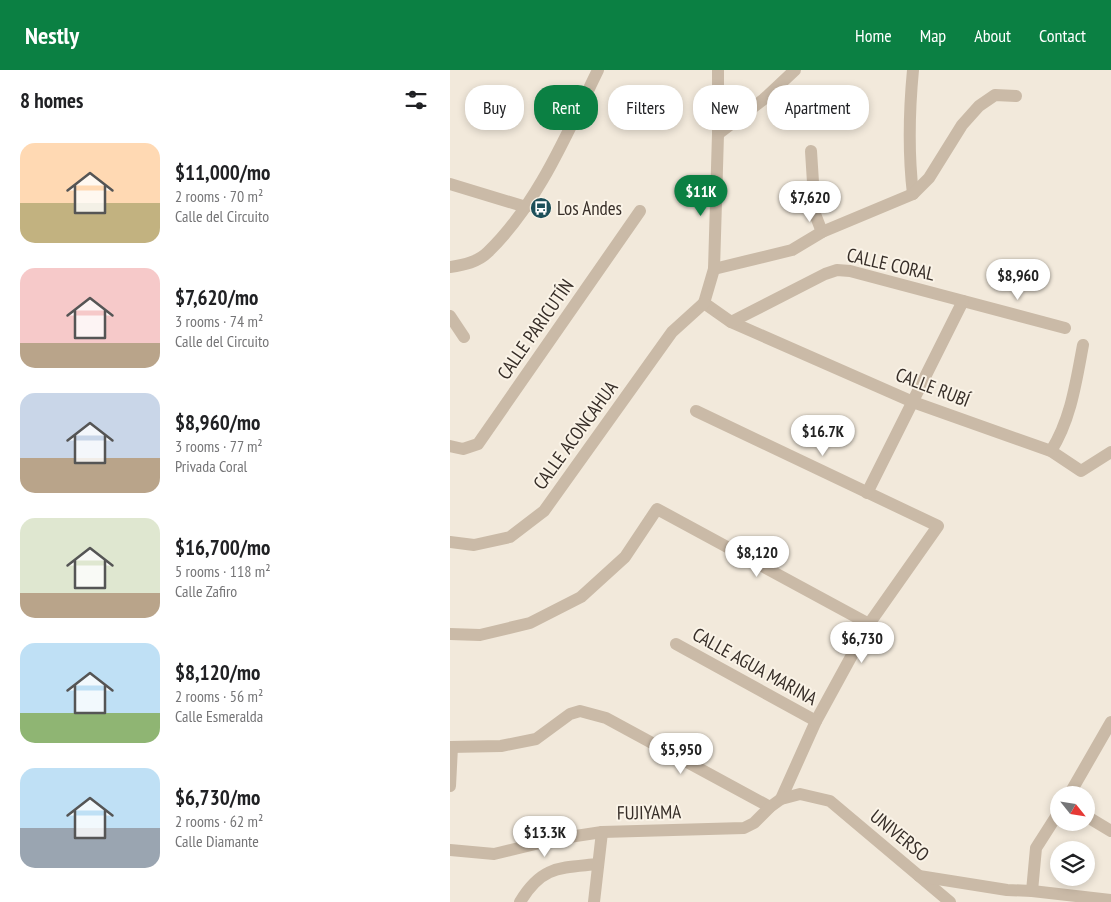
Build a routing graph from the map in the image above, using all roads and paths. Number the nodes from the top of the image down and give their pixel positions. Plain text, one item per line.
1 (598, 70) edge
2 (718, 70) edge
3 (795, 70) edge
4 (913, 70) edge
5 (1016, 96) dead end
6 (718, 134) junction
7 (812, 151) dead end
8 (450, 184) edge
9 (912, 194) junction
10 (526, 207) junction
11 (640, 210) dead end
12 (822, 232) junction
13 (450, 267) edge
14 (714, 269) junction
15 (963, 301) junction
16 (704, 303) junction
17 (450, 316) edge
18 (731, 322) junction
19 (1065, 328) dead end
20 (464, 337) dead end
21 (1083, 345) dead end
22 (913, 402) junction
23 (696, 411) dead end
24 (450, 446) edge
25 (1051, 451) junction
26 (1111, 452) edge
27 (867, 493) junction
28 (450, 542) edge
29 (869, 624) junction
30 (450, 634) edge
31 (676, 644) dead end
32 (816, 721) junction
33 (1111, 722) edge
34 (451, 747) edge
35 (450, 786) edge
36 (1074, 786) edge
37 (781, 799) junction
38 (770, 807) junction
39 (1095, 821) edge
40 (1050, 826) edge
41 (1111, 831) edge
42 (602, 832) junction
43 (450, 850) edge
44 (598, 864) junction
45 (919, 876) junction
46 (1007, 890) junction
47 (1032, 891) junction
48 (1111, 900) edge
49 (520, 902) edge
50 (594, 902) edge
51 (950, 902) edge
52 (1023, 902) edge

1 - 10 street
2 - 6 street
3 - 6 street
4 - 9 street
5 - 9 street
6 - 14 street
7 - 12 street
8 - 10 street
9 - 12 street
10 - 13 street
11 - 24 street, CALLE PARICUTÍN
12 - 14 street
14 - 16 street
15 - 18 street, CALLE CORAL
15 - 19 street, CALLE CORAL
15 - 22 street
16 - 18 street, CALLE RUBÍ
16 - 28 street, CALLE ACONCAHUA
17 - 20 street
18 - 22 street, CALLE RUBÍ
21 - 25 street
22 - 25 street, CALLE RUBÍ
22 - 27 street
23 - 27 street
25 - 26 street, CALLE RUBÍ
27 - 29 street
29 - 30 street
29 - 32 street
31 - 32 street, CALLE AGUA MARINA
32 - 37 street
33 - 36 street
34 - 35 street
34 - 38 street
37 - 38 street, FUJIYAMA
37 - 45 street, UNIVERSO
38 - 42 street, FUJIYAMA
39 - 41 street
40 - 47 street
42 - 43 street, FUJIYAMA
42 - 44 street
44 - 49 street
44 - 50 street
45 - 46 street, UNIVERSO
45 - 51 street
46 - 47 street, UNIVERSO
46 - 52 street
47 - 48 street, UNIVERSO

